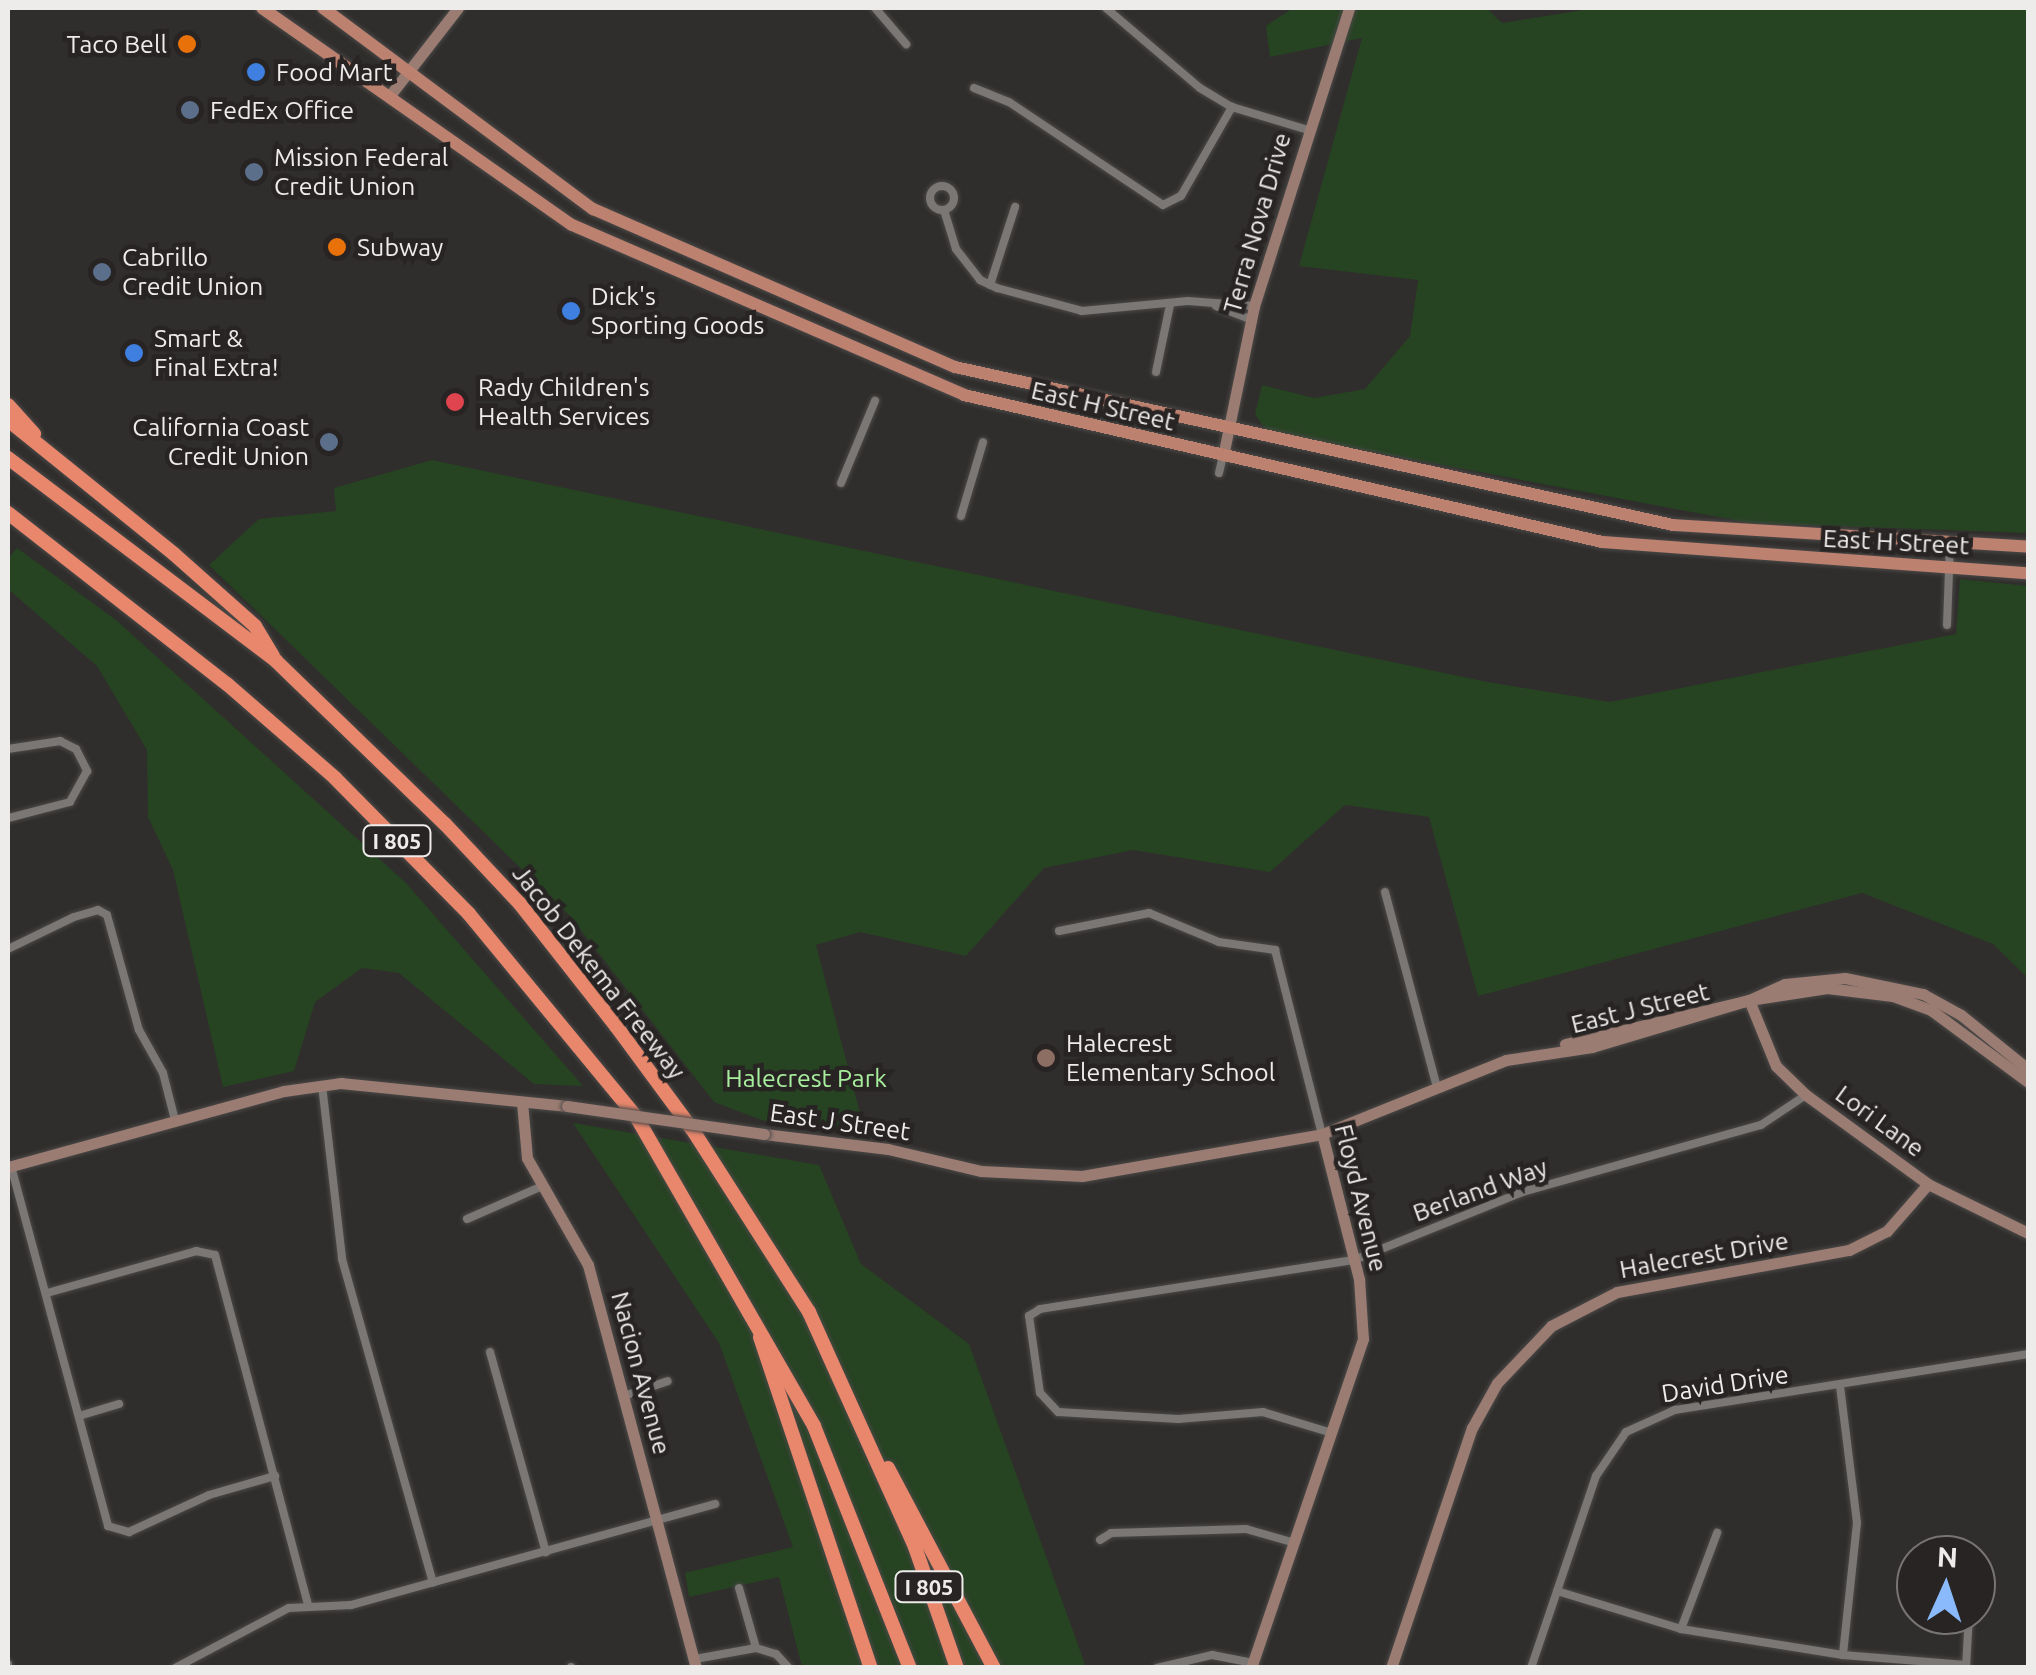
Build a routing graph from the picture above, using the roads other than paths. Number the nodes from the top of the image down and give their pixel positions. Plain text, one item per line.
1 (262, 8) edge
2 (323, 8) edge
3 (458, 8) edge
4 (875, 8) edge
5 (1106, 8) edge
6 (1349, 8) edge
7 (906, 44) dead end
8 (408, 71) junction
9 (974, 88) dead end
10 (391, 94) junction
11 (1232, 107) junction
12 (1308, 130) junction
13 (1015, 208) dead end
14 (944, 210) dead end
15 (990, 285) junction
16 (1170, 304) junction
17 (1253, 313) junction
18 (1156, 372) dead end
19 (875, 401) dead end
20 (8, 405) edge
21 (8, 420) edge
22 (1229, 432) junction
23 (983, 442) dead end
24 (40, 443) junction
25 (1223, 456) junction
26 (8, 458) edge
27 (1220, 473) dead end
28 (841, 483) dead end
29 (8, 513) edge
30 (961, 516) dead end
31 (1950, 542) junction
32 (2028, 547) edge
33 (1950, 566) junction
34 (2028, 573) edge
35 (1947, 625) dead end
36 (276, 661) junction
37 (8, 749) edge
38 (8, 818) edge
39 (1385, 892) dead end
40 (1059, 931) dead end
41 (8, 949) edge
42 (1749, 1000) junction
43 (2028, 1070) edge
44 (2028, 1082) edge
45 (322, 1085) junction
46 (1437, 1087) junction
47 (1806, 1095) junction
48 (522, 1102) junction
49 (175, 1120) junction
50 (1322, 1134) junction
51 (9, 1166) edge
52 (1928, 1184) junction
53 (542, 1186) junction
54 (467, 1219) dead end
55 (2028, 1234) edge
56 (1354, 1260) junction
57 (47, 1293) junction
58 (757, 1323) junction
59 (490, 1352) dead end
60 (2028, 1354) edge
61 (668, 1382) dead end
62 (1840, 1386) junction
63 (624, 1396) junction
64 (850, 1403) junction
65 (119, 1404) dead end
66 (79, 1416) junction
67 (1332, 1433) junction
68 (275, 1476) junction
69 (715, 1504) dead end
70 (658, 1521) junction
71 (1717, 1533) dead end
72 (1100, 1540) dead end
73 (1295, 1543) junction
74 (546, 1552) junction
75 (433, 1582) junction
76 (739, 1588) dead end
77 (1557, 1591) junction
78 (308, 1605) junction
79 (1681, 1628) junction
80 (1968, 1635) edge
81 (756, 1648) junction
82 (1843, 1655) junction
83 (695, 1663) edge
84 (1252, 1665) edge
85 (1966, 1666) edge
86 (175, 1668) edge
87 (789, 1668) edge
88 (871, 1668) edge
89 (910, 1668) edge
90 (956, 1668) edge
91 (994, 1668) edge
92 (1156, 1668) edge
93 (1391, 1668) edge
94 (1531, 1668) edge

1 - 10 main road, East H Street
2 - 8 main road, East H Street
3 - 8 street
4 - 7 street
5 - 11 street
6 - 12 street, Terra Nova Drive
8 - 10 street
8 - 22 main road, East H Street
9 - 11 street
10 - 25 main road, East H Street
11 - 12 street
12 - 17 street, Terra Nova Drive
13 - 15 street
14 - 15 street
15 - 16 street
16 - 17 street
16 - 18 street
17 - 22 street, Terra Nova Drive
19 - 28 street
20 - 24 highway
21 - 24 highway
22 - 25 street, Terra Nova Drive
22 - 31 main road, East H Street
23 - 30 street
24 - 36 highway
25 - 27 street
25 - 33 main road, East H Street
26 - 36 highway, Jacob Dekema Freeway / I 805
29 - 58 highway, I 805
31 - 32 main road, East H Street
31 - 33 street
33 - 34 main road, East H Street
33 - 35 street
36 - 64 highway, Jacob Dekema Freeway / I 805
37 - 38 street
39 - 46 street
40 - 50 street, Floyd Avenue
41 - 49 street
42 - 43 street, East J Street
42 - 44 street, East J Street
42 - 46 street, East J Street
42 - 47 street, Lori Lane
45 - 48 street, East J Street
45 - 49 street, East J Street
45 - 75 street
46 - 50 street, East J Street
47 - 52 street, Lori Lane
47 - 56 street, Berland Way
48 - 50 street, East J Street, bridge
48 - 53 street, Nacion Avenue
49 - 51 street, East J Street
50 - 56 street, Floyd Avenue
51 - 57 street
52 - 55 street, Lori Lane
52 - 93 street, Halecrest Drive
53 - 54 street
53 - 63 street, Nacion Avenue
56 - 67 street, Floyd Avenue
56 - 67 street, Berland Way
57 - 66 street
57 - 68 street
58 - 88 highway
58 - 89 highway, I 805
59 - 74 street
60 - 62 street, David Drive
61 - 63 street
62 - 77 street, David Drive
62 - 82 street
63 - 70 street, Nacion Avenue
64 - 90 highway, Jacob Dekema Freeway / I 805
64 - 91 highway
65 - 66 street
66 - 68 street
67 - 73 street, Floyd Avenue
68 - 78 street
69 - 70 street
70 - 74 street
70 - 83 street, Nacion Avenue
71 - 79 street
72 - 73 street
73 - 84 street, Floyd Avenue
74 - 75 street
75 - 78 street
76 - 81 street
77 - 79 street
77 - 94 street, David Drive
78 - 86 street
79 - 82 street
80 - 85 street
81 - 83 street
81 - 87 street
82 - 85 street
84 - 92 street

